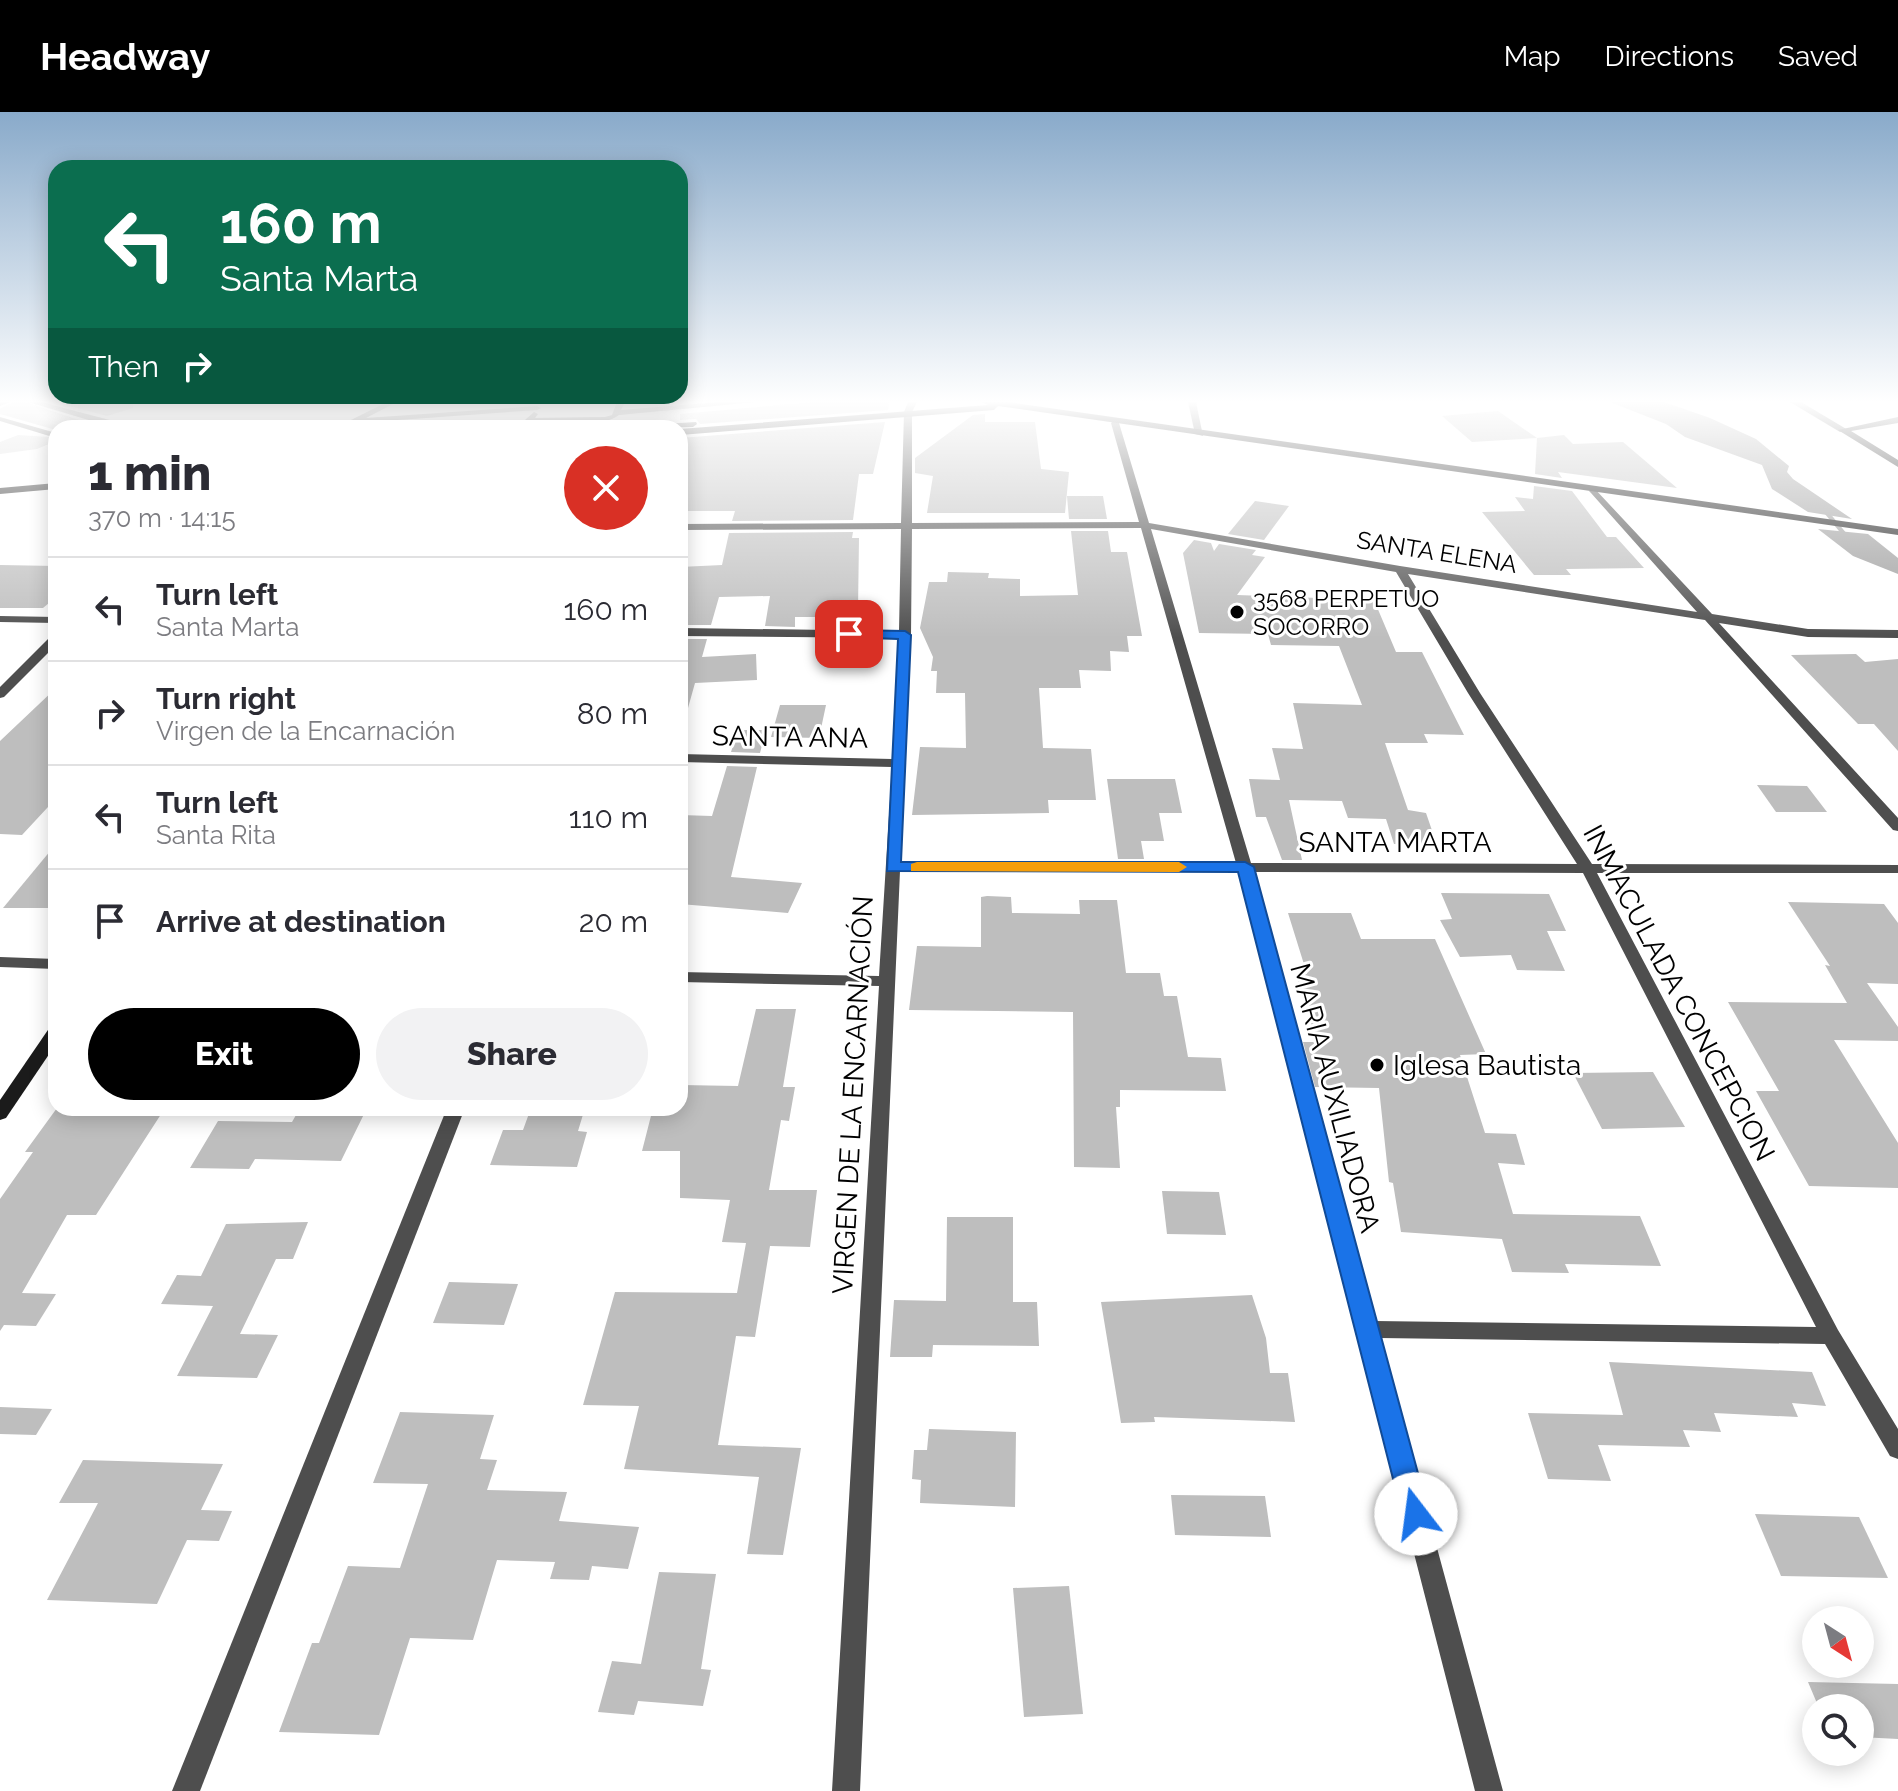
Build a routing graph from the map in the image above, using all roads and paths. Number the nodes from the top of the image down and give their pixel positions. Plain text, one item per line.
1 (30, 480) edge
2 (907, 480) edge
3 (1132, 480) edge
4 (1520, 480) edge
5 (0, 483) edge
6 (48, 487) edge
7 (0, 491) edge
8 (1594, 491) junction
9 (904, 525) junction
10 (1145, 525) junction
11 (688, 527) edge
12 (1898, 532) edge
13 (1400, 569) junction
14 (1706, 617) junction
15 (0, 619) edge
16 (48, 620) edge
17 (688, 632) edge
18 (1898, 634) edge
19 (905, 635) junction
20 (48, 646) edge
21 (0, 694) edge
22 (688, 758) edge
23 (898, 763) junction
24 (1898, 827) edge
25 (893, 867) junction
26 (1245, 867) junction
27 (1588, 869) junction
28 (1898, 869) edge
29 (0, 962) edge
30 (48, 964) edge
31 (688, 977) edge
32 (887, 981) junction
33 (48, 1043) edge
34 (0, 1114) edge
35 (453, 1116) edge
36 (1367, 1329) junction
37 (1831, 1336) junction
38 (1898, 1449) edge
39 (186, 1791) edge
40 (846, 1791) edge
41 (1489, 1791) edge

1 - 5 main road
2 - 9 street, VIRGEN DE LA ENCARNACIÓN
3 - 10 street, MARIA AUXILIADORA
4 - 8 main road
6 - 7 main road
8 - 12 main road
8 - 14 street
9 - 10 street, SANTA ELENA
9 - 11 street, SANTA ELENA
9 - 19 street, VIRGEN DE LA ENCARNACIÓN
10 - 13 street, SANTA ELENA
10 - 26 street, MARIA AUXILIADORA
13 - 14 street, SANTA ELENA
13 - 27 street, INMACULADA CONCEPCION
14 - 18 street, SANTA ELENA
14 - 24 street
15 - 16 street
17 - 19 street
19 - 23 street, VIRGEN DE LA ENCARNACIÓN
20 - 21 street
22 - 23 street, SANTA ANA
23 - 25 street, VIRGEN DE LA ENCARNACIÓN
25 - 26 street, SANTA MARTA
25 - 32 street, VIRGEN DE LA ENCARNACIÓN
26 - 27 street, SANTA MARTA
26 - 36 street, MARIA AUXILIADORA
27 - 28 street, SANTA MARTA
27 - 37 street, INMACULADA CONCEPCION
29 - 30 street
31 - 32 street
32 - 40 street, VIRGEN DE LA ENCARNACIÓN
33 - 34 main road
35 - 39 street
36 - 37 street
36 - 41 street, MARIA AUXILIADORA
37 - 38 street, INMACULADA CONCEPCION

